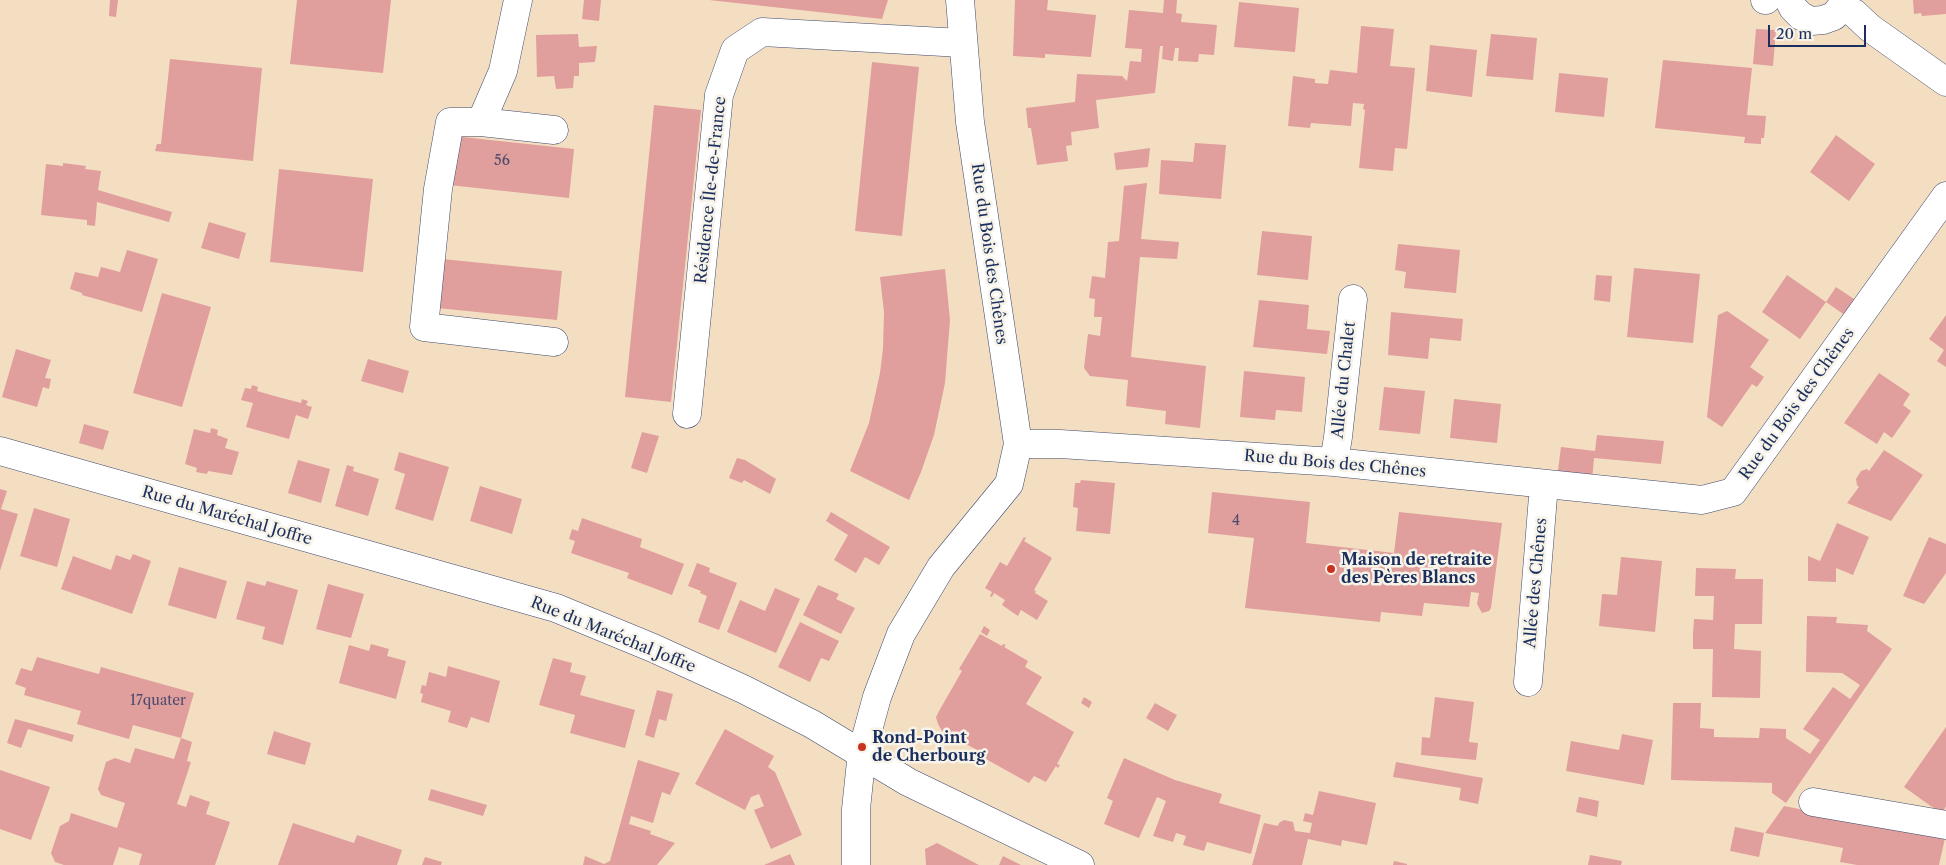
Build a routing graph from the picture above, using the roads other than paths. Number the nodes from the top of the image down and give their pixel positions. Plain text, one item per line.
1 (518, 0) edge
2 (960, 0) edge
3 (1790, 0) edge
4 (1843, 3) edge
5 (962, 43) junction
6 (1946, 82) edge
7 (481, 122) junction
8 (554, 130) dead end
9 (1946, 196) edge
10 (1352, 298) dead end
11 (554, 342) dead end
12 (687, 414) dead end
13 (1018, 444) junction
14 (0, 451) edge
15 (1334, 462) junction
16 (1544, 484) junction
17 (1528, 682) dead end
18 (862, 752) junction
19 (1812, 802) dead end
20 (1946, 825) edge
21 (856, 865) edge
22 (1080, 865) edge

1 - 7 street
2 - 5 street, Rue du Bois des Chênes
3 - 4 street
4 - 6 street
5 - 12 street, Résidence Île-de-France
5 - 13 street, Rue du Bois des Chênes
7 - 8 street
7 - 11 street
9 - 16 street, Rue du Bois des Chênes
10 - 15 street, Allée du Chalet
13 - 15 street, Rue du Bois des Chênes
13 - 18 street
14 - 18 street, Rue du Maréchal Joffre
15 - 16 street, Rue du Bois des Chênes
16 - 17 street, Allée des Chênes
18 - 21 street
18 - 22 street, Rue du Maréchal Joffre
19 - 20 street

